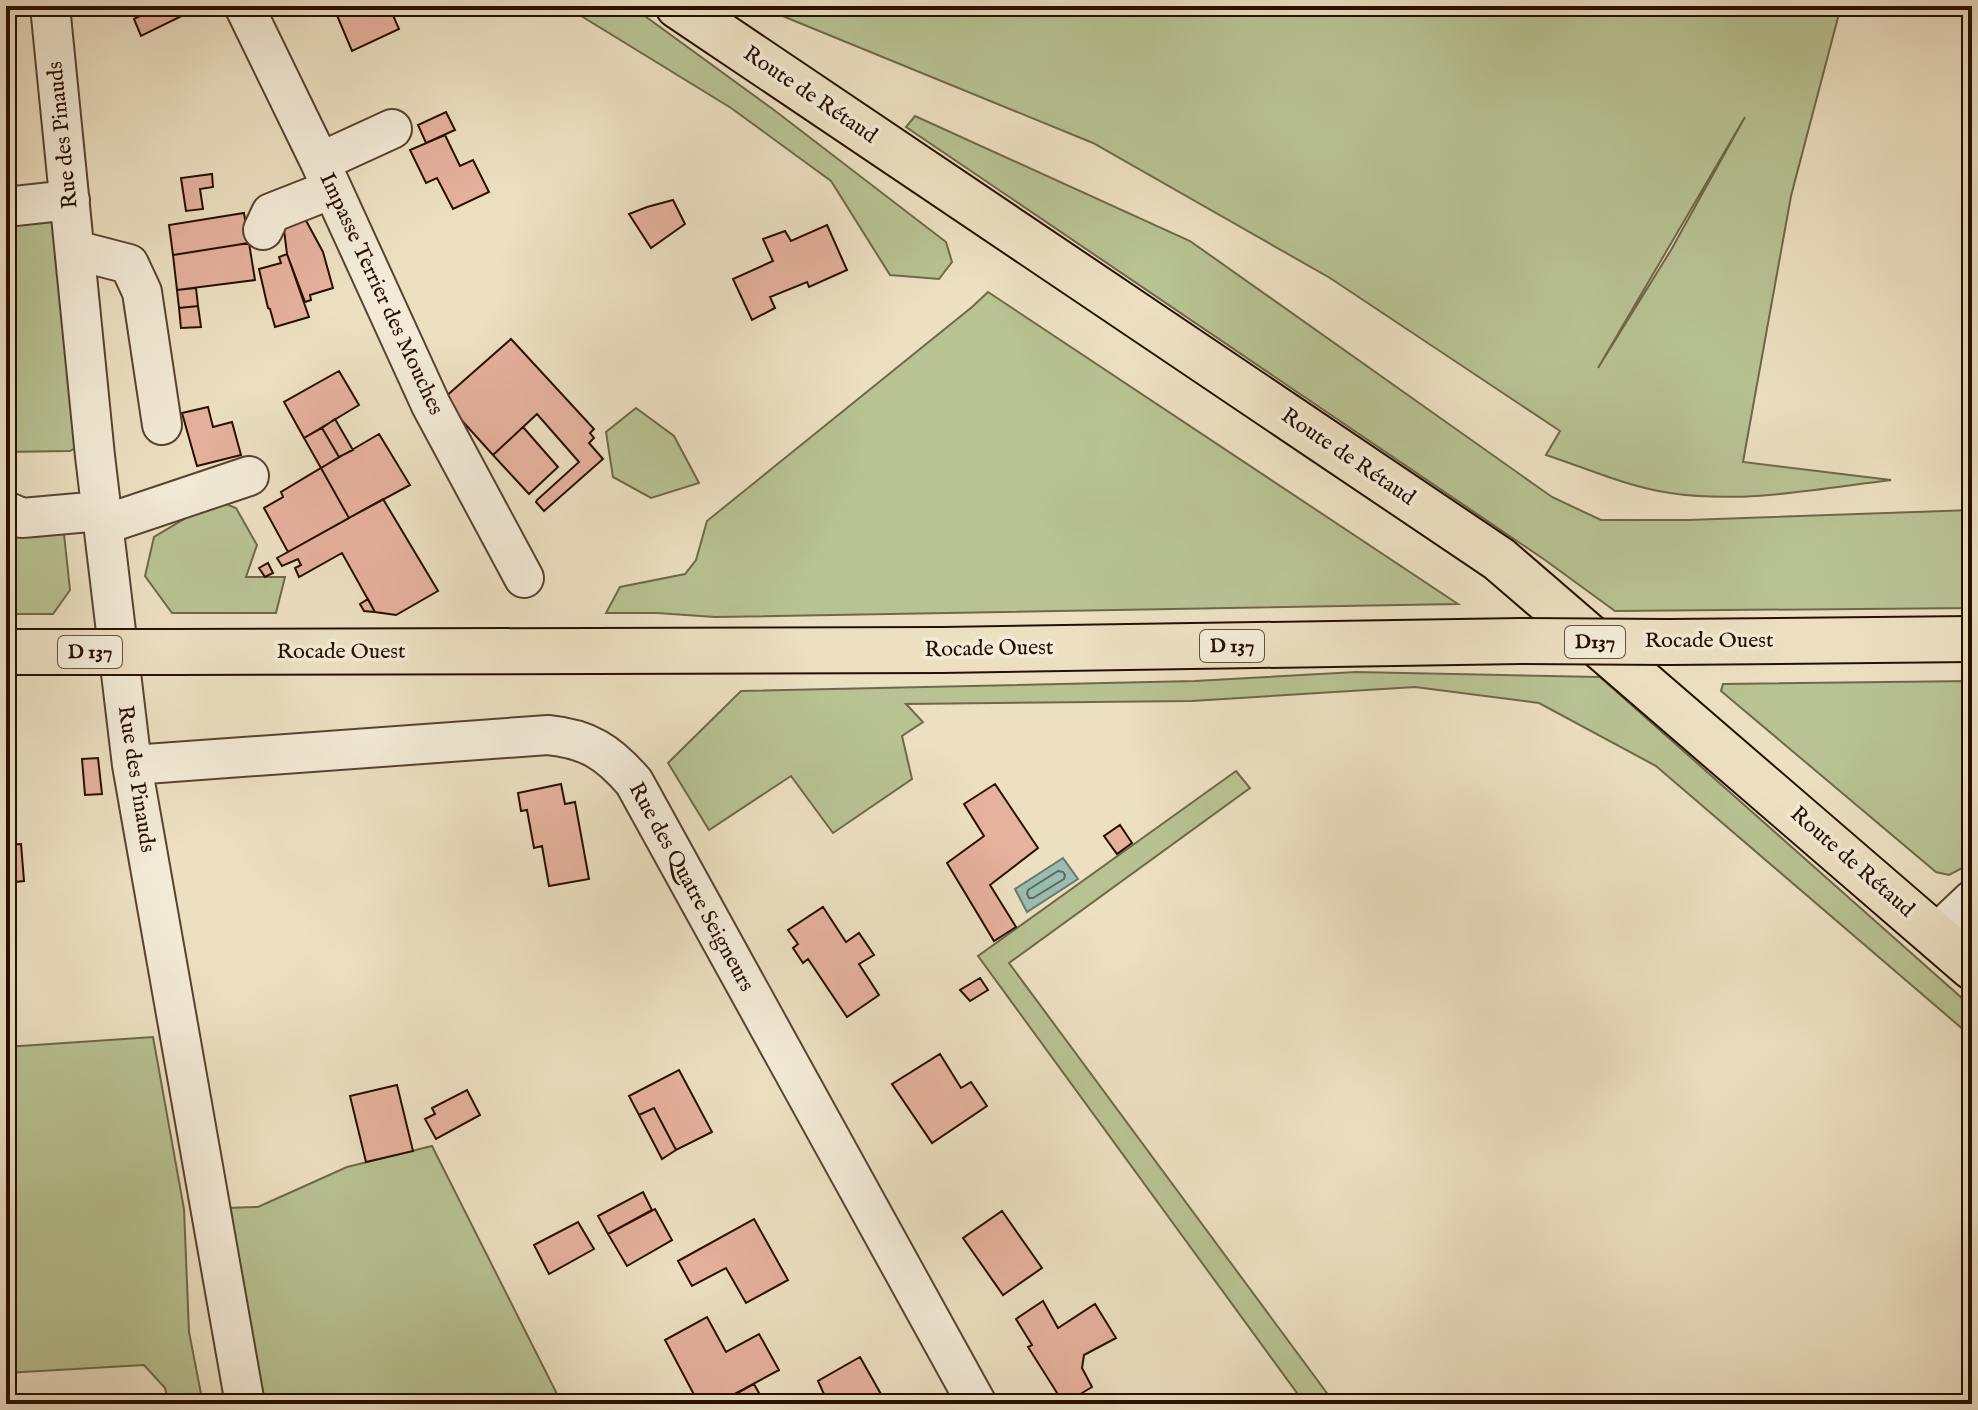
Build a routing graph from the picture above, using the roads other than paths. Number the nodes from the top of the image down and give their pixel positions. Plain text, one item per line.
1 (50, 6) edge
2 (244, 6) edge
3 (678, 6) edge
4 (392, 129) dead end
5 (326, 175) junction
6 (70, 200) junction
7 (6, 207) edge
8 (263, 230) dead end
9 (75, 250) junction
10 (162, 425) dead end
11 (249, 476) dead end
12 (6, 511) edge
13 (102, 518) junction
14 (524, 578) dead end
15 (1972, 639) edge
16 (1521, 641) joint
17 (6, 652) edge
18 (132, 765) junction
19 (1972, 900) edge
20 (1936, 934) junction
21 (1972, 967) edge
22 (245, 1404) edge
23 (977, 1404) edge

1 - 6 street, Rue des Pinauds
2 - 5 street, Impasse Terrier des Mouches
3 - 20 main road, Route de Rétaud
4 - 5 street
5 - 8 street
5 - 14 street, Impasse Terrier des Mouches
6 - 7 street
6 - 9 street, Rue des Pinauds
9 - 10 street
9 - 13 street, Rue des Pinauds
11 - 13 street
12 - 13 street
13 - 18 street, Rue des Pinauds
15 - 16 main road, Rocade Ouest / D137, bridge
16 - 17 main road, Rocade Ouest / D 137, bridge
18 - 22 street, Rue des Pinauds
18 - 23 street, Rue des Quatre Seigneurs
19 - 20 street
20 - 21 main road, Route de Rétaud

